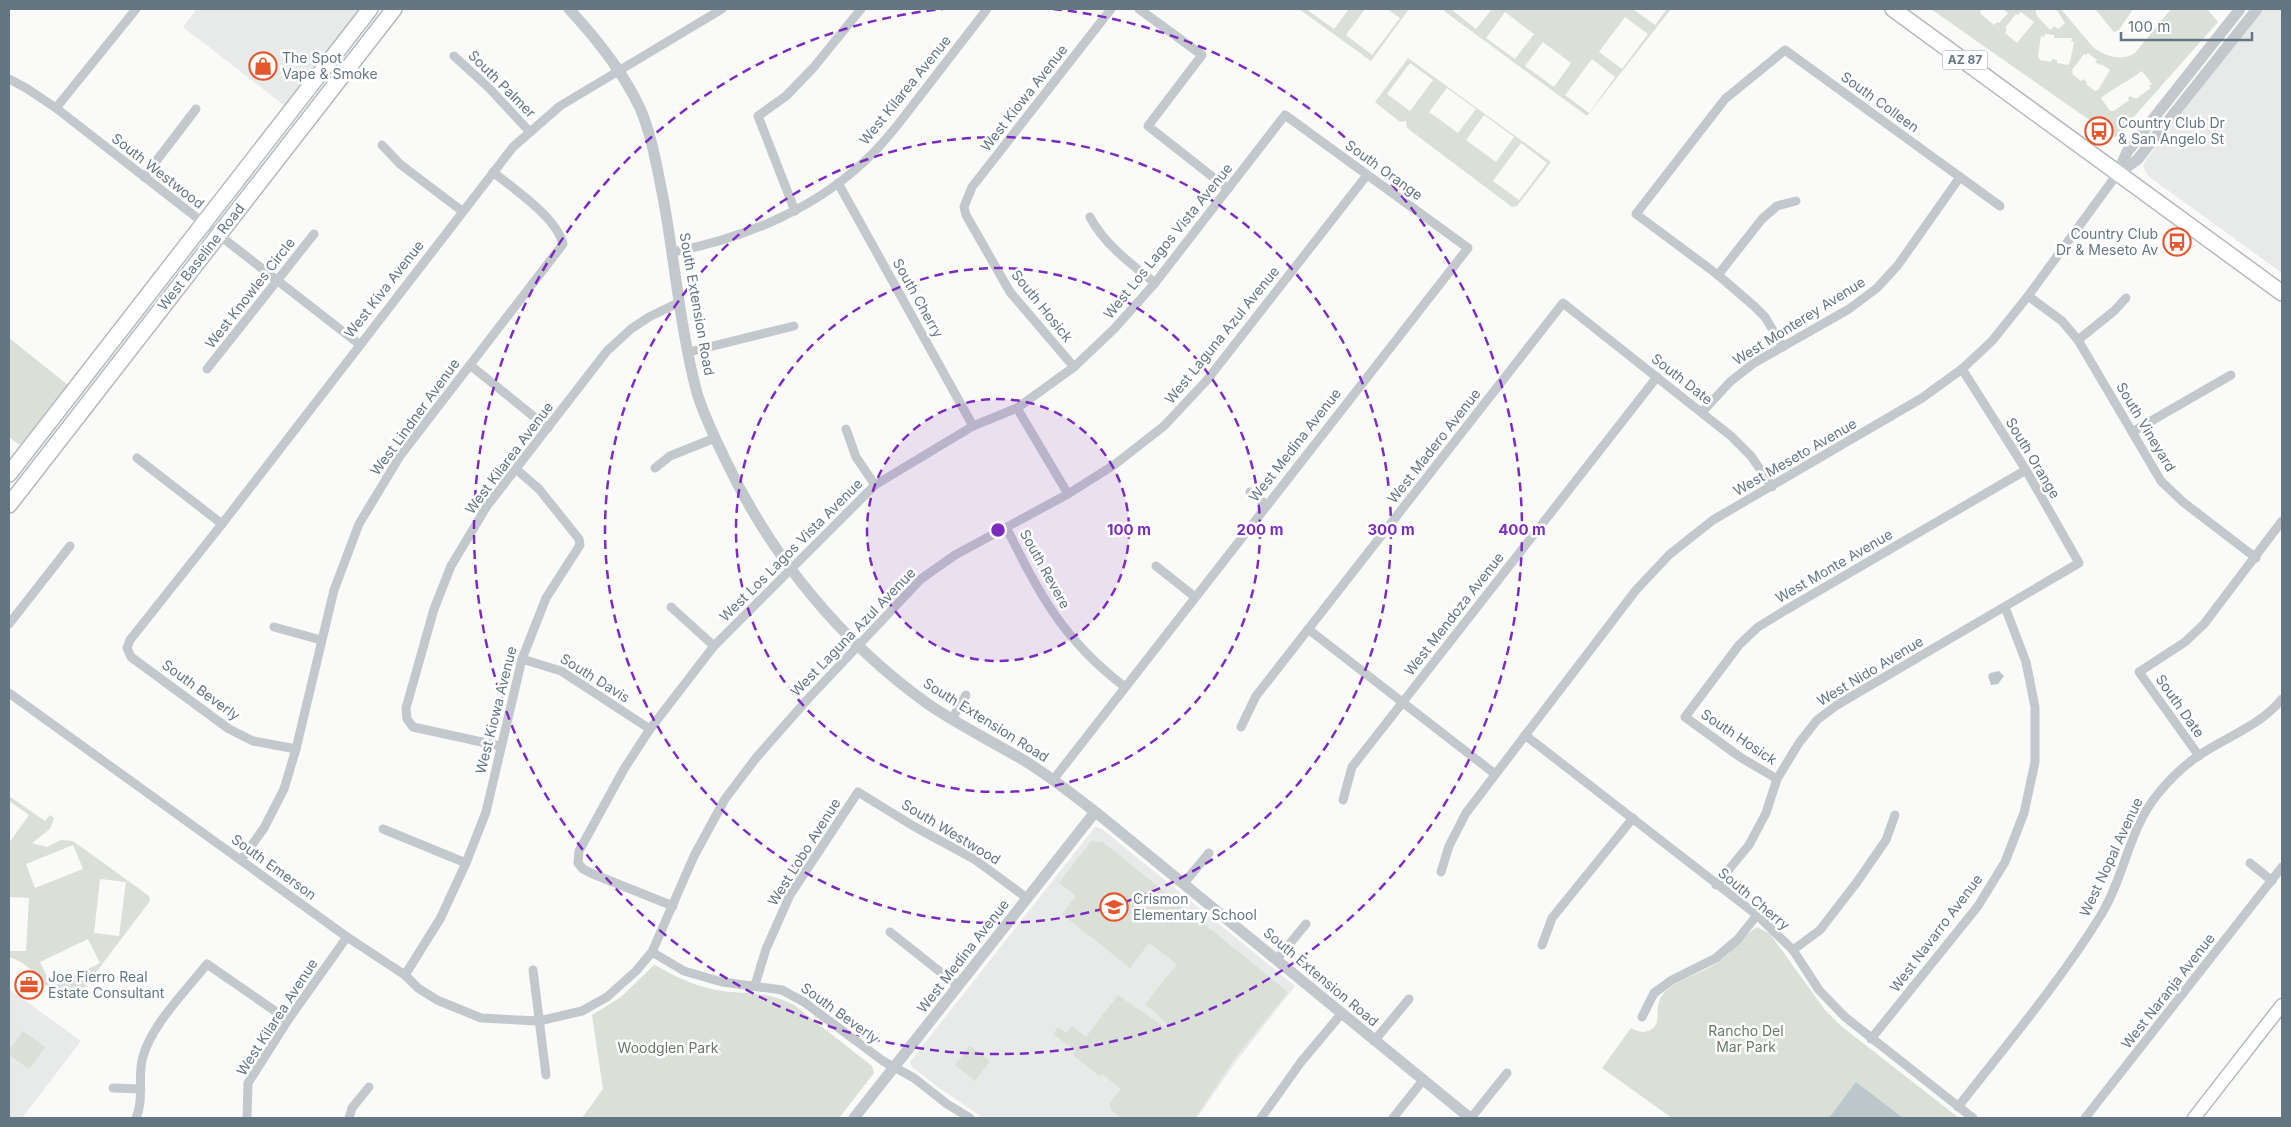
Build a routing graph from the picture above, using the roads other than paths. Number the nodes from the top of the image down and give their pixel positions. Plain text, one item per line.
1 (136, 9) edge
2 (370, 9) edge
3 (394, 9) edge
4 (569, 9) edge
5 (861, 9) edge
6 (987, 9) edge
7 (1111, 9) edge
8 (1140, 9) edge
9 (1893, 9) edge
10 (2240, 9) edge
11 (2257, 9) edge
12 (715, 10) edge
13 (454, 56) dead end
14 (326, 64) junction
15 (618, 70) junction
16 (9, 79) edge
17 (56, 108) junction
18 (196, 109) dead end
19 (1285, 115) joint
20 (529, 131) junction
21 (292, 140) junction
22 (382, 145) dead end
23 (493, 172) junction
24 (2118, 173) junction
25 (1367, 175) junction
26 (144, 177) junction
27 (1960, 177) junction
28 (838, 183) junction
29 (1228, 190) junction
30 (1796, 201) dead end
31 (2000, 206) dead end
32 (964, 207) joint
33 (462, 211) junction
34 (794, 211) junction
35 (1090, 217) dead end
36 (203, 224) junction
37 (314, 234) dead end
38 (218, 235) junction
39 (1468, 248) joint
40 (673, 252) junction
41 (1718, 275) junction
42 (277, 280) junction
43 (1155, 283) junction
44 (2282, 293) edge
45 (2028, 296) junction
46 (2126, 298) dead end
47 (678, 303) junction
48 (1563, 303) joint
49 (794, 326) dead end
50 (2078, 340) junction
51 (359, 344) junction
52 (1783, 347) junction
53 (689, 352) junction
54 (470, 365) junction
55 (1074, 367) junction
56 (207, 369) dead end
57 (1962, 369) junction
58 (2231, 375) dead end
59 (1658, 377) junction
60 (1018, 408) junction
61 (1702, 412) junction
62 (973, 426) junction
63 (548, 428) junction
64 (846, 429) dead end
65 (2132, 432) junction
66 (715, 438) junction
67 (137, 458) dead end
68 (654, 468) dead end
69 (516, 469) junction
70 (2026, 470) junction
71 (9, 474) edge
72 (875, 485) junction
73 (1772, 487) junction
74 (1250, 492) dead end
75 (1068, 494) junction
76 (1267, 505) junction
77 (9, 506) edge
78 (2282, 521) edge
79 (222, 524) junction
80 (1006, 527) junction
81 (70, 546) dead end
82 (2256, 558) junction
83 (2079, 563) joint
84 (1156, 566) dead end
85 (790, 570) junction
86 (1195, 597) junction
87 (671, 607) dead end
88 (2005, 607) junction
89 (9, 624) edge
90 (274, 627) dead end
91 (1308, 629) junction
92 (321, 640) junction
93 (714, 646) junction
94 (858, 647) junction
95 (126, 648) joint
96 (522, 658) junction
97 (1125, 687) junction
98 (9, 693) edge
99 (966, 695) dead end
100 (2282, 699) edge
101 (1402, 703) junction
102 (1685, 717) joint
103 (952, 718) junction
104 (1241, 727) dead end
105 (650, 729) junction
106 (1525, 735) junction
107 (500, 746) junction
108 (296, 749) junction
109 (2198, 756) junction
110 (1495, 774) junction
111 (1777, 779) junction
112 (1053, 780) junction
113 (858, 792) joint
114 (1343, 800) dead end
115 (1095, 812) junction
116 (1895, 815) dead end
117 (1633, 818) junction
118 (383, 829) dead end
119 (1209, 853) dead end
120 (241, 860) junction
121 (2250, 862) dead end
122 (466, 863) junction
123 (2282, 867) edge
124 (1441, 872) dead end
125 (2272, 881) junction
126 (1184, 883) junction
127 (1716, 885) junction
128 (1027, 898) junction
129 (673, 906) junction
130 (1757, 915) junction
131 (1306, 924) dead end
132 (890, 932) dead end
133 (348, 937) junction
134 (1542, 945) dead end
135 (1793, 950) junction
136 (652, 952) junction
137 (1277, 960) junction
138 (534, 970) dead end
139 (405, 975) junction
140 (756, 985) junction
141 (958, 986) junction
142 (1409, 999) dead end
143 (2282, 1005) edge
144 (1342, 1013) junction
145 (1642, 1017) dead end
146 (288, 1020) junction
147 (539, 1021) junction
148 (1871, 1039) junction
149 (1374, 1041) junction
150 (893, 1068) junction
151 (1507, 1073) dead end
152 (546, 1075) dead end
153 (1424, 1080) junction
154 (369, 1087) dead end
155 (113, 1088) dead end
156 (141, 1089) junction
157 (1958, 1107) junction
158 (136, 1118) edge
159 (247, 1118) edge
160 (349, 1118) edge
161 (854, 1118) edge
162 (970, 1118) edge
163 (1261, 1118) edge
164 (1393, 1118) edge
165 (1470, 1118) edge
166 (1972, 1118) edge
167 (2085, 1118) edge
168 (2194, 1118) edge

1 - 17 street
2 - 14 main road, West Baseline Road
3 - 21 main road, West Baseline Road
4 - 15 street, South Extension Road
5 - 34 street
6 - 28 street, West Kilarea Avenue
7 - 32 street, West Kiowa Avenue
8 - 29 street
9 - 24 main road, AZ 87
10 - 24 street
11 - 24 street
12 - 15 street, West Kiva Avenue
13 - 20 street, South Palmer
14 - 21 main road
14 - 36 main road, West Baseline Road
15 - 20 street, West Kiva Avenue
15 - 40 street, South Extension Road
16 - 17 street, South Westwood
17 - 26 street, South Westwood
18 - 26 street
19 - 25 street, South Orange
19 - 29 street, West Los Lagos Vista Avenue
20 - 23 street, West Kiva Avenue
21 - 38 main road, West Baseline Road
22 - 33 street
23 - 33 street, West Kiva Avenue
23 - 54 street, West Lindner Avenue
24 - 44 main road, AZ 87
24 - 45 street, West Meseto Avenue
25 - 39 street, South Orange
25 - 75 street, West Laguna Azul Avenue
26 - 36 street, South Westwood
27 - 31 street, South Colleen
27 - 41 street, South Colleen
27 - 52 street, West Monterey Avenue
28 - 34 street, West Kilarea Avenue
28 - 62 street, South Cherry
29 - 43 street, West Los Lagos Vista Avenue
30 - 41 street
32 - 55 street, South Hosick
33 - 51 street, West Kiva Avenue
34 - 40 street, West Kilarea Avenue
35 - 43 street
36 - 38 street, South Westwood
36 - 71 main road, West Baseline Road
37 - 42 street, West Knowles Circle
38 - 42 street, South Westwood
38 - 77 main road, West Baseline Road
39 - 76 street, West Medina Avenue
40 - 47 street, South Extension Road
41 - 52 street
42 - 51 street, South Westwood
42 - 56 street, West Knowles Circle
43 - 55 street, West Los Lagos Vista Avenue
45 - 50 street, South Vineyard
45 - 57 street, West Meseto Avenue
46 - 50 street
47 - 53 street, South Extension Road
47 - 63 street, West Kilarea Avenue
48 - 59 street, South Date
48 - 91 street, West Madero Avenue
49 - 53 street
50 - 65 street, South Vineyard
51 - 79 street, West Kiva Avenue
52 - 61 street, West Monterey Avenue
53 - 66 street, South Extension Road
54 - 63 street
54 - 92 street, West Lindner Avenue
55 - 60 street, West Los Lagos Vista Avenue
57 - 70 street, South Orange
57 - 73 street, West Meseto Avenue
58 - 65 street
59 - 61 street, South Date
59 - 101 street, West Mendoza Avenue
60 - 62 street, West Los Lagos Vista Avenue
60 - 75 street
61 - 73 street, South Date
62 - 72 street, West Los Lagos Vista Avenue
63 - 69 street, West Kilarea Avenue
64 - 72 street
65 - 82 street, South Vineyard
66 - 68 street
66 - 85 street, South Extension Road
67 - 79 street
69 - 96 street, West Kiowa Avenue
69 - 107 street, West Kilarea Avenue
70 - 83 street, South Orange
70 - 102 street, West Monte Avenue
72 - 85 street, West Los Lagos Vista Avenue
73 - 106 street, West Meseto Avenue
74 - 76 street
75 - 80 street, West Laguna Azul Avenue
76 - 86 street, West Medina Avenue
78 - 82 street
79 - 95 street, West Kiva Avenue
80 - 94 street, West Laguna Azul Avenue
80 - 97 street, South Revere
81 - 89 street
82 - 109 street, South Date
83 - 88 street, West Nido Avenue
84 - 86 street
85 - 93 street, West Los Lagos Vista Avenue
85 - 94 street, South Extension Road
86 - 97 street, West Medina Avenue
87 - 93 street
88 - 111 street, West Nido Avenue
88 - 148 street, West Navarro Avenue
90 - 92 street
91 - 101 street
91 - 104 street, West Madero Avenue
92 - 108 street, West Lindner Avenue
93 - 105 street, West Los Lagos Vista Avenue
94 - 103 street, South Extension Road
94 - 129 street, West Laguna Azul Avenue
95 - 108 street, South Beverly
96 - 105 street, South Davis
96 - 107 street, West Kiowa Avenue
97 - 112 street, West Medina Avenue
98 - 120 street, South Emerson
99 - 103 street
100 - 109 street, West Nopal Avenue
101 - 110 street
101 - 114 street, West Mendoza Avenue
102 - 111 street, South Hosick
103 - 112 street, South Extension Road
105 - 129 street, West Los Lagos Vista Avenue
106 - 110 street, West Meseto Avenue
106 - 117 street, South Cherry
107 - 122 street, West Kiowa Avenue
108 - 120 street, West Lindner Avenue
109 - 157 street, West Nopal Avenue
110 - 124 street, West Meseto Avenue
111 - 127 street, West Nido Avenue
112 - 115 street, South Extension Road
113 - 128 street, South Westwood
113 - 140 street, West Lobo Avenue
115 - 126 street, South Extension Road
115 - 128 street, West Medina Avenue
116 - 135 street
117 - 127 street, South Cherry
117 - 134 street
118 - 122 street
119 - 126 street
120 - 133 street, South Emerson
121 - 125 street
122 - 139 street, West Kiowa Avenue
123 - 125 street, West Naranja Avenue
125 - 167 street, West Naranja Avenue
126 - 137 street, South Extension Road
127 - 130 street, South Cherry
128 - 141 street, West Medina Avenue
129 - 136 street, West Laguna Azul Avenue
130 - 135 street, South Cherry
130 - 145 street
131 - 137 street
132 - 141 street
133 - 139 street, South Emerson
133 - 146 street, West Kilarea Avenue
135 - 148 street, South Cherry
136 - 140 street, South Beverly
136 - 147 street, West Laguna Azul Avenue
137 - 144 street, South Extension Road
138 - 147 street
139 - 147 street, South Emerson
140 - 150 street, South Beverly
141 - 150 street, West Medina Avenue
142 - 149 street
143 - 168 main road
144 - 149 street, South Extension Road
144 - 163 street
146 - 156 street
146 - 159 street, West Kilarea Avenue
147 - 152 street
148 - 157 street, South Cherry
149 - 153 street, South Extension Road
150 - 161 street, West Medina Avenue
150 - 162 street, South Beverly
151 - 165 street
153 - 164 street
153 - 165 street, South Extension Road
154 - 160 street
155 - 156 street
156 - 158 street
157 - 166 street, South Cherry

